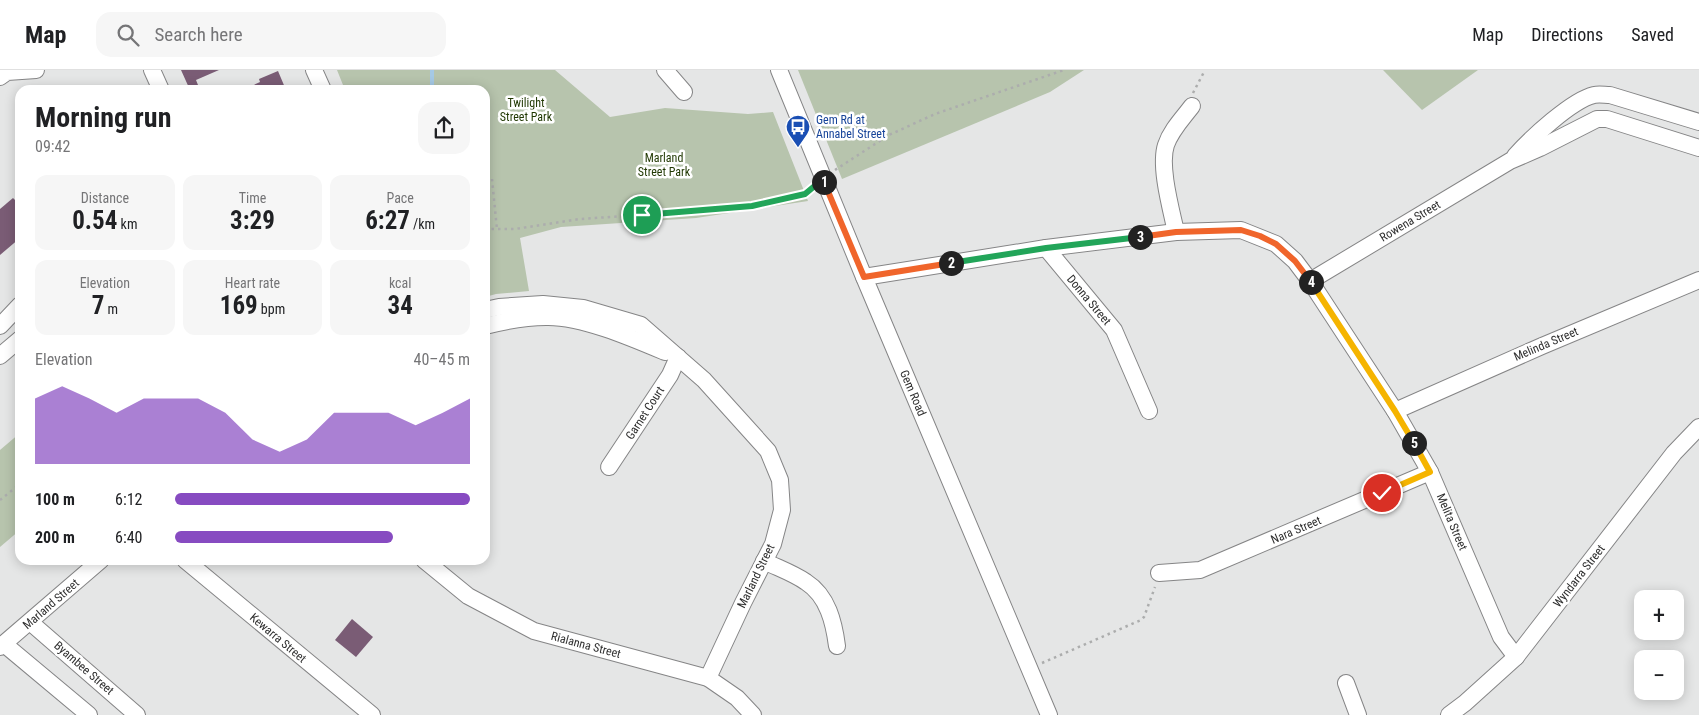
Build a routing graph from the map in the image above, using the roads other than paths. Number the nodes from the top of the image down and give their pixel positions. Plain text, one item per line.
1 (36, 70) edge
2 (152, 70) edge
3 (314, 70) edge
4 (665, 70) edge
5 (779, 70) edge
6 (0, 77) edge
7 (160, 85) edge
8 (321, 85) edge
9 (684, 92) dead end
10 (1192, 106) road end
11 (1699, 122) edge
12 (1699, 148) edge
13 (1510, 161) junction
14 (1176, 232) junction
15 (1046, 248) junction
16 (864, 277) junction
17 (1699, 280) edge
18 (1310, 281) junction
19 (490, 309) edge
20 (15, 311) edge
21 (490, 325) edge
22 (0, 326) edge
23 (15, 343) edge
24 (0, 356) edge
25 (678, 357) junction
26 (1150, 411) dead end
27 (1395, 411) junction
28 (1699, 427) edge
29 (609, 467) dead end
30 (1430, 472) junction
31 (764, 561) junction
32 (95, 565) edge
33 (191, 565) edge
34 (430, 565) edge
35 (1159, 573) road end
36 (30, 622) junction
37 (2, 646) edge
38 (838, 646) dead end
39 (1516, 658) junction
40 (708, 678) junction
41 (1346, 683) dead end
42 (89, 715) edge
43 (137, 715) edge
44 (372, 715) edge
45 (753, 715) edge
46 (1049, 715) edge
47 (1358, 715) edge
48 (1449, 715) edge

1 - 6 street
2 - 7 street
3 - 8 street
4 - 9 street
5 - 16 street, Gem Road
10 - 14 street
11 - 13 street, Rowena Street
12 - 13 street, Rowena Street
13 - 18 street, Rowena Street
14 - 15 street, Melita Street
14 - 18 street, Melita Street
15 - 16 street, Melita Street
15 - 26 street, Donna Street
16 - 46 street, Gem Road
17 - 27 street, Melinda Street
18 - 27 street, Melita Street
19 - 25 street, Marland Street
20 - 22 street
21 - 25 street, Marland Street
23 - 24 street
25 - 29 street, Garnet Court
25 - 31 street, Marland Street
27 - 30 street, Melita Street
28 - 39 street, Wyndarra Street
30 - 35 street, Nara Street
30 - 39 street, Melita Street
31 - 38 street
31 - 40 street, Marland Street
32 - 36 street, Marland Street
33 - 44 street, Kewarra Street
34 - 40 street, Rialanna Street
36 - 37 street, Marland Street
36 - 43 street, Byambee Street
37 - 42 street
39 - 48 street, Wyndarra Street
40 - 45 street, Rialanna Street
41 - 47 street

